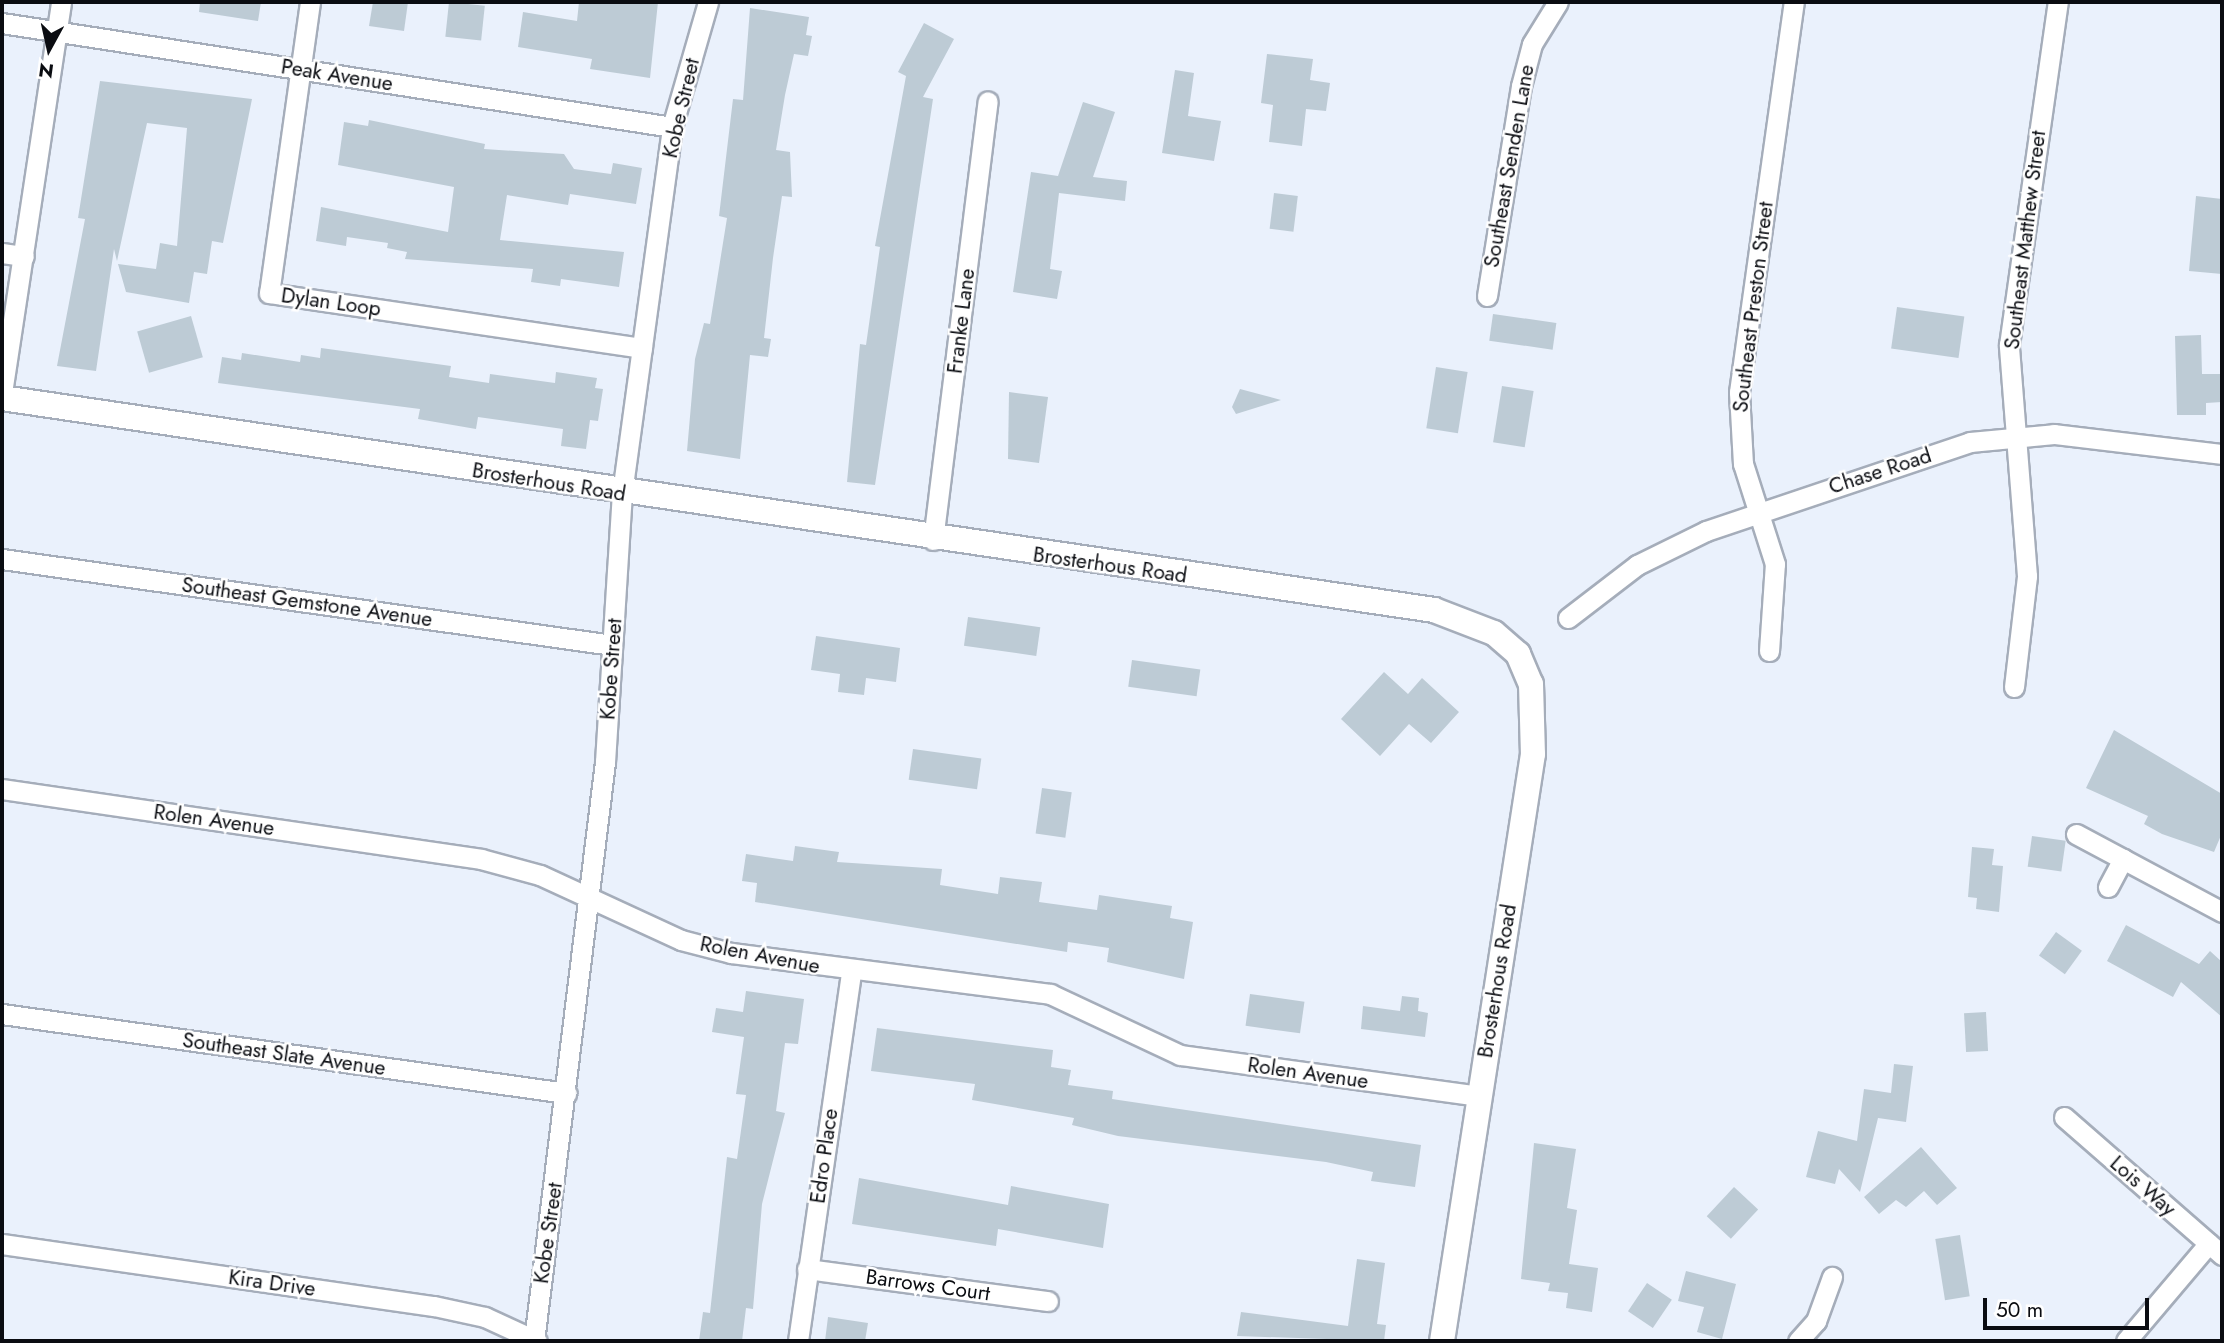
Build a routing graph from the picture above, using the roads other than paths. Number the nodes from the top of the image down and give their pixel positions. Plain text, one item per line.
1 (61, 2) edge
2 (310, 2) edge
3 (708, 2) edge
4 (1558, 2) edge
5 (1794, 2) edge
6 (2058, 2) edge
7 (2, 23) edge
8 (57, 32) junction
9 (300, 70) junction
10 (988, 101) dead end
11 (672, 127) junction
12 (2, 253) edge
13 (24, 256) junction
14 (1487, 296) dead end
15 (642, 348) junction
16 (2, 393) edge
17 (2, 398) edge
18 (2019, 436) junction
19 (2222, 454) edge
20 (622, 493) junction
21 (1759, 512) junction
22 (933, 540) junction
23 (2, 559) edge
24 (1568, 618) dead end
25 (612, 645) junction
26 (1769, 650) dead end
27 (2014, 687) dead end
28 (2, 789) edge
29 (2076, 834) dead end
30 (2123, 859) junction
31 (2108, 887) dead end
32 (589, 897) junction
33 (2222, 912) edge
34 (850, 971) junction
35 (2, 1014) edge
36 (566, 1093) junction
37 (1479, 1097) junction
38 (2064, 1117) dead end
39 (2, 1244) edge
40 (2216, 1249) edge
41 (807, 1269) junction
42 (1832, 1277) dead end
43 (1048, 1301) dead end
44 (535, 1341) edge
45 (798, 1341) edge
46 (1442, 1341) edge
47 (1798, 1341) edge
48 (2126, 1341) edge

1 - 8 street
2 - 9 street, Dylan Loop
3 - 11 street, Kobe Street
4 - 14 street, Southeast Senden Lane
5 - 21 street, Southeast Preston Street
6 - 18 street, Southeast Matthew Street
7 - 8 street, Peak Avenue
8 - 9 street, Peak Avenue
8 - 13 street
9 - 11 street, Peak Avenue
9 - 15 street, Dylan Loop
10 - 22 street, Franke Lane
11 - 15 street, Kobe Street
12 - 13 street
13 - 16 street
15 - 20 street, Kobe Street
17 - 20 street, Brosterhous Road
18 - 19 street, Chase Road
18 - 21 street, Chase Road
18 - 27 street, Southeast Matthew Street
20 - 22 street, Brosterhous Road
20 - 25 street, Kobe Street
21 - 24 street, Chase Road
21 - 26 street, Southeast Preston Street
22 - 37 street, Brosterhous Road
23 - 25 street, Southeast Gemstone Avenue
25 - 32 street, Kobe Street
28 - 32 street, Rolen Avenue
29 - 30 street
30 - 31 street
30 - 33 street
32 - 34 street, Rolen Avenue
32 - 36 street, Kobe Street
34 - 37 street, Rolen Avenue
34 - 41 street, Edro Place
35 - 36 street, Southeast Slate Avenue
36 - 44 street, Kobe Street
37 - 46 street, Brosterhous Road
38 - 40 street, Lois Way
39 - 44 street, Kira Drive
40 - 48 street
41 - 43 street, Barrows Court
41 - 45 street, Edro Place
42 - 47 street

